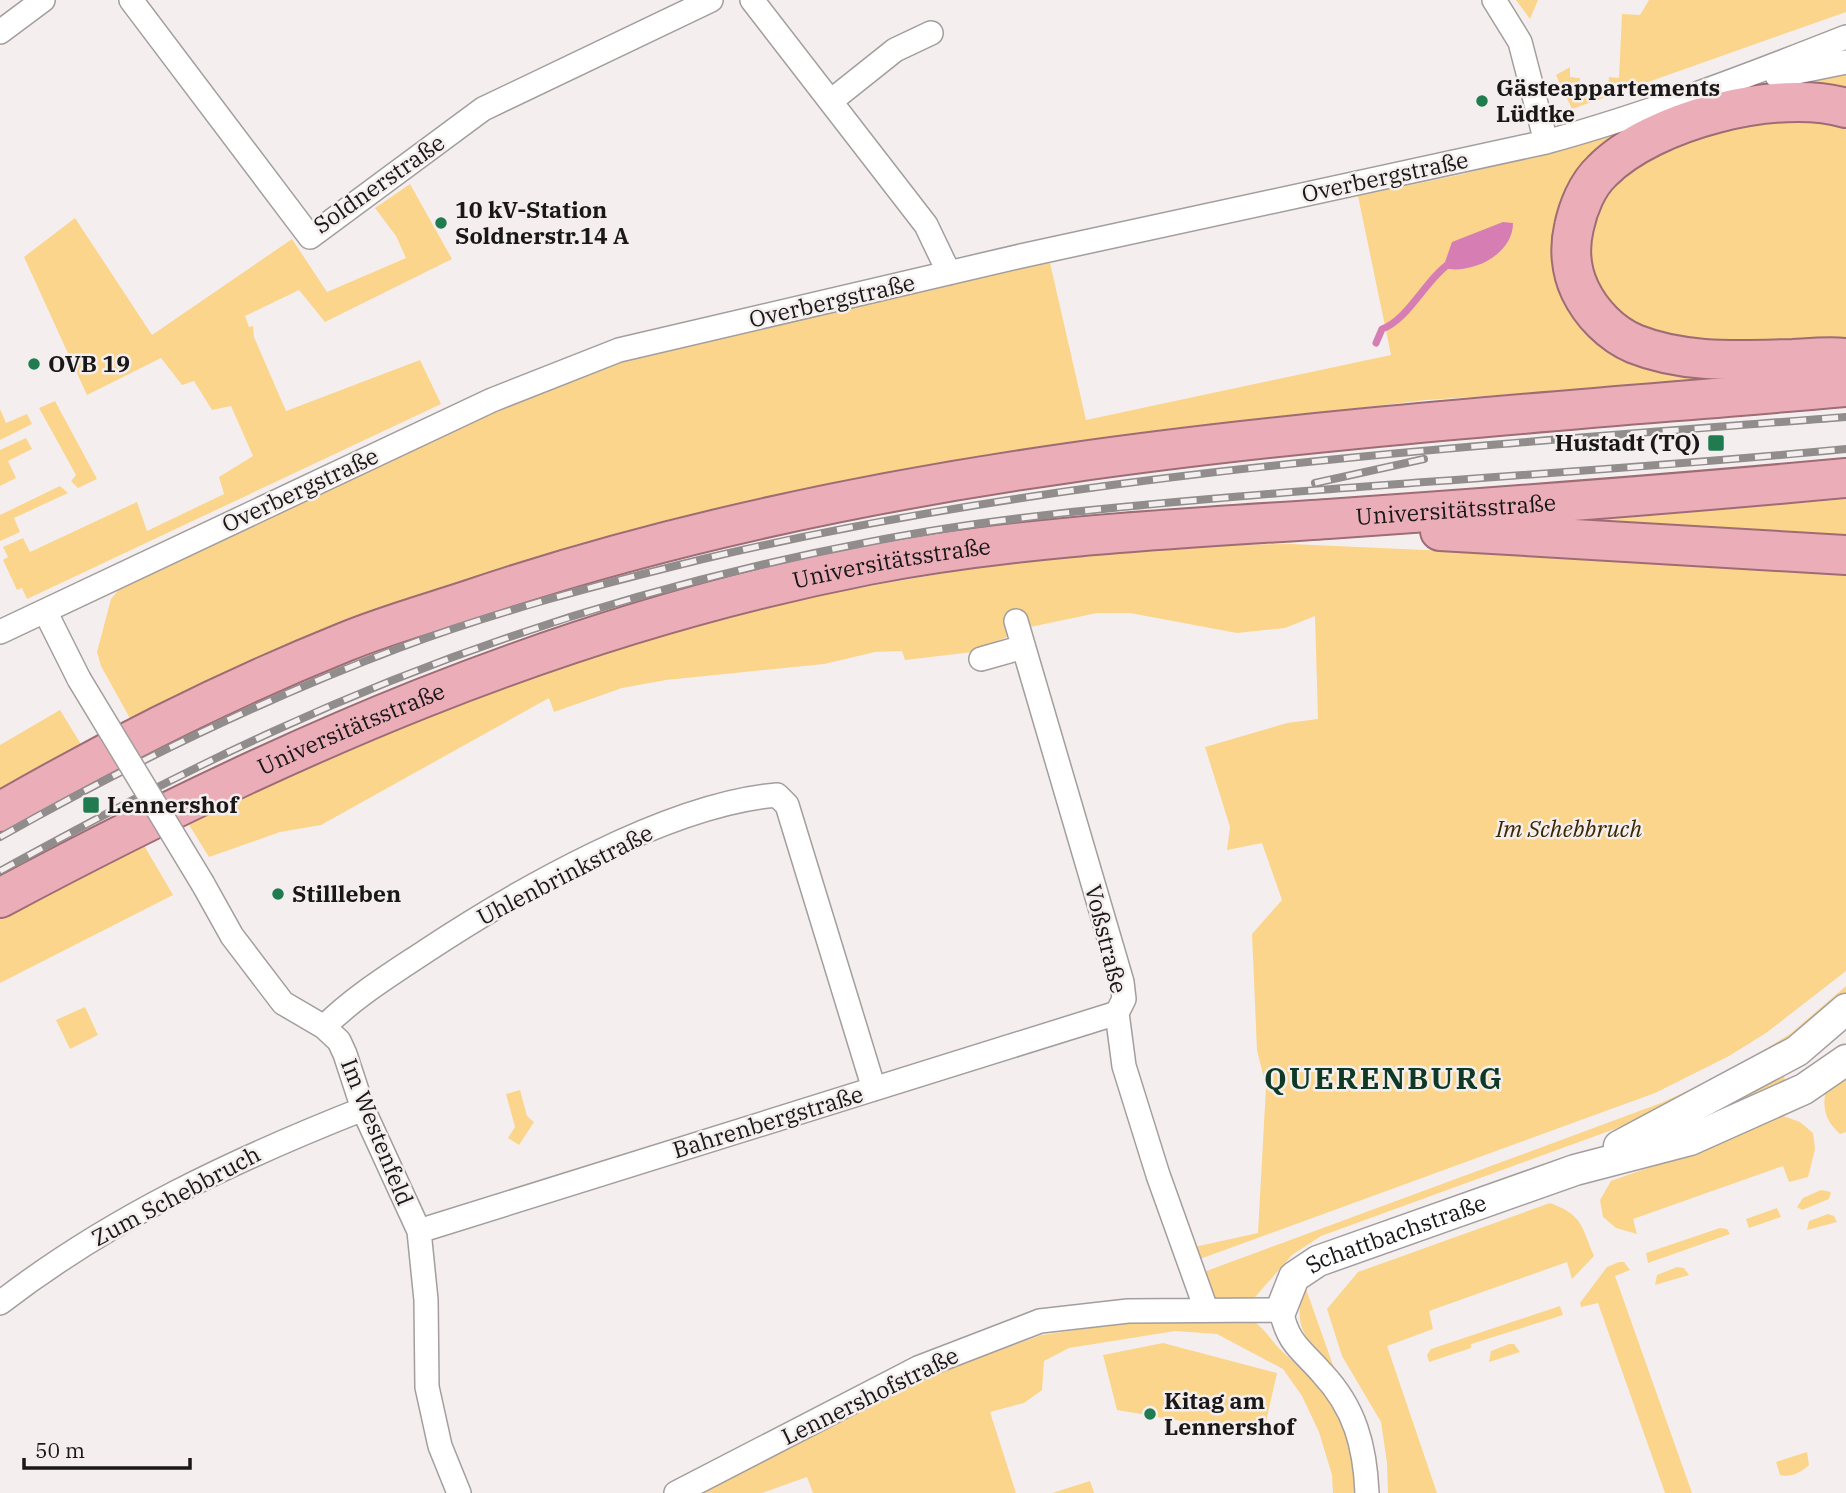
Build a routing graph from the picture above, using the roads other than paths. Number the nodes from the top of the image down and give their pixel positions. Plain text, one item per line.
1 (43, 0) edge
2 (131, 0) edge
3 (710, 0) edge
4 (752, 0) edge
5 (1494, 0) edge
6 (0, 32) edge
7 (931, 33) dead end
8 (1846, 37) edge
9 (1846, 62) edge
10 (1705, 92) junction
11 (831, 101) junction
12 (1846, 108) edge
13 (1546, 142) junction
14 (949, 273) junction
15 (1846, 358) edge
16 (1846, 387) edge
17 (1846, 478) edge
18 (1330, 518) junction
19 (1846, 555) edge
20 (45, 611) junction
21 (1016, 621) dead end
22 (0, 632) edge
23 (1023, 647) junction
24 (981, 659) dead end
25 (0, 812) edge
26 (0, 898) edge
27 (1846, 1009) edge
28 (1117, 1013) junction
29 (324, 1027) junction
30 (1846, 1060) edge
31 (874, 1089) junction
32 (363, 1109) junction
33 (1576, 1170) junction
34 (419, 1231) junction
35 (0, 1303) edge
36 (1206, 1309) junction
37 (1281, 1310) junction
38 (458, 1493) edge
39 (676, 1493) edge
40 (1367, 1493) edge

1 - 6 street
2 - 3 street, Soldnerstraße
4 - 11 street
5 - 13 street
7 - 11 street
8 - 10 street, Overbergstraße
9 - 10 street, Overbergstraße
10 - 13 street, Overbergstraße
11 - 14 street
12 - 15 highway
13 - 14 street, Overbergstraße
14 - 20 street, Overbergstraße
16 - 25 highway
17 - 18 highway, Universitätsstraße
18 - 19 highway
18 - 26 highway, Universitätsstraße
20 - 22 street, Overbergstraße
20 - 29 street, Im Westenfeld, bridge
21 - 23 street, Voßstraße
23 - 24 street
23 - 28 street, Voßstraße
27 - 33 street, Schattbachstraße
28 - 31 street, Bahrenbergstraße
28 - 36 street, Voßstraße
29 - 31 street, Uhlenbrinkstraße
29 - 32 street, Im Westenfeld
30 - 33 street, Schattbachstraße
31 - 34 street, Bahrenbergstraße
32 - 34 street, Im Westenfeld
32 - 35 street, Zum Schebbruch
33 - 37 street, Schattbachstraße
34 - 38 street, Im Westenfeld
36 - 37 street, Lennershofstraße
36 - 39 street, Lennershofstraße
37 - 40 street

